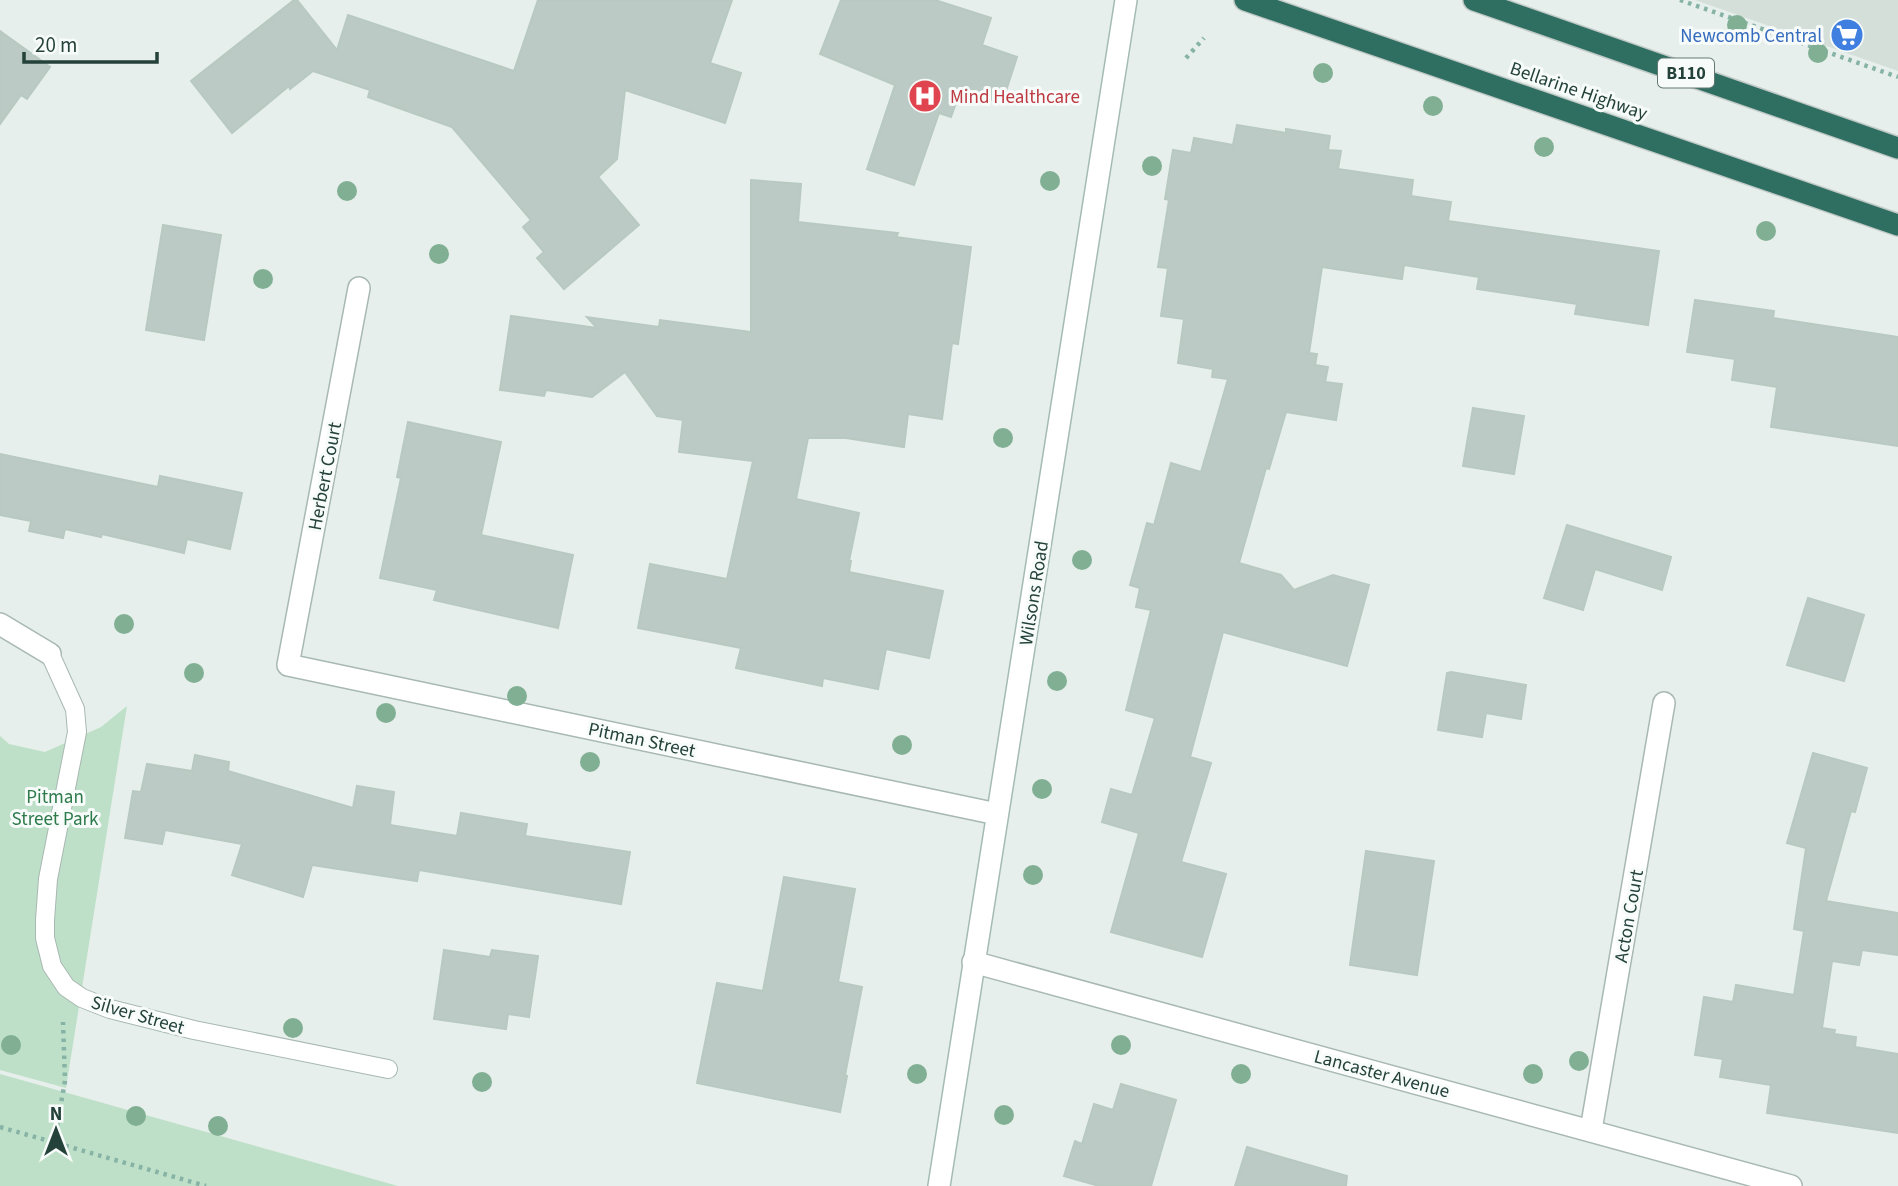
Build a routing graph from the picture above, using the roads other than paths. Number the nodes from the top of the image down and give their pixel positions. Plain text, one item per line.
1 (1126, 0) edge
2 (1245, 0) edge
3 (1474, 0) edge
4 (1898, 148) edge
5 (1898, 225) edge
6 (359, 288) dead end
7 (0, 624) edge
8 (50, 654) joint
9 (288, 665) joint
10 (1664, 703) dead end
11 (997, 814) junction
12 (973, 962) junction
13 (388, 1069) dead end
14 (1591, 1130) junction
15 (939, 1186) edge
16 (1791, 1186) edge

1 - 11 street, Wilsons Road
2 - 5 highway, Bellarine Highway
3 - 4 highway, B110
6 - 9 street, Herbert Court
7 - 8 street
8 - 13 lane, Silver Street
9 - 11 street, Pitman Street
10 - 14 street, Acton Court
11 - 12 street, Wilsons Road
12 - 14 street, Lancaster Avenue
12 - 15 street, Wilsons Road
14 - 16 street, Lancaster Avenue

